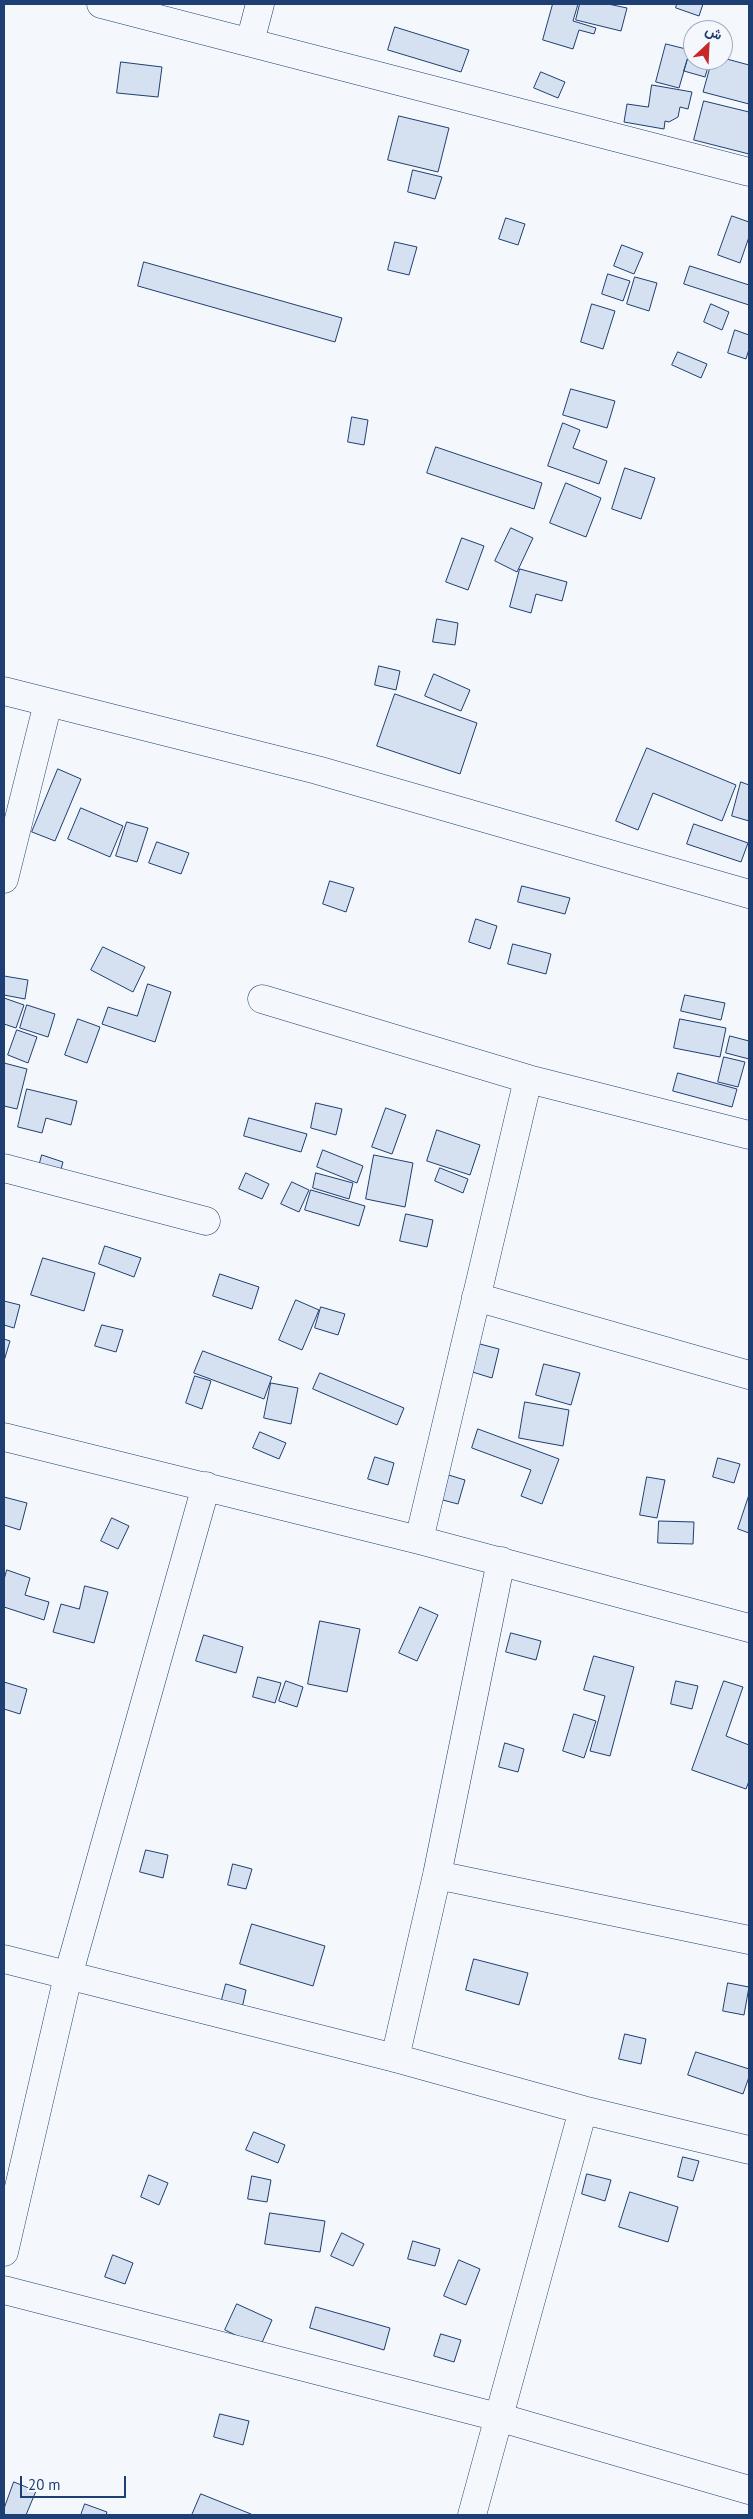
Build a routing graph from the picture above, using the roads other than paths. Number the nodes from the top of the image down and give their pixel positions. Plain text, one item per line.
1 (101, 4) edge
2 (260, 4) edge
3 (250, 42) junction
4 (749, 172) edge
5 (4, 691) edge
6 (48, 703) junction
7 (4, 878) edge
8 (749, 894) edge
9 (262, 998) dead end
10 (528, 1079) junction
11 (749, 1135) edge
12 (4, 1168) edge
13 (206, 1221) dead end
14 (476, 1297) junction
15 (749, 1375) edge
16 (4, 1437) edge
17 (206, 1486) junction
18 (419, 1540) junction
19 (501, 1561) junction
20 (749, 1628) edge
21 (437, 1875) junction
22 (749, 1940) edge
23 (4, 1959) edge
24 (68, 1976) junction
25 (395, 2058) junction
26 (583, 2110) junction
27 (749, 2150) edge
28 (4, 2252) edge
29 (4, 2290) edge
30 (498, 2417) junction
31 (749, 2490) edge
32 (472, 2515) edge

1 - 3 street
2 - 3 street
3 - 4 street
5 - 6 street
6 - 7 street
6 - 8 street
9 - 10 street
10 - 11 street
10 - 14 street
12 - 13 street
14 - 15 street
14 - 18 street
16 - 17 street
17 - 18 street
17 - 24 street
18 - 19 street
19 - 20 street
19 - 21 street
21 - 22 street
21 - 25 street
23 - 24 street
24 - 25 street
24 - 28 street
25 - 26 street
26 - 27 street
26 - 30 street
29 - 30 street
30 - 31 street
30 - 32 street

